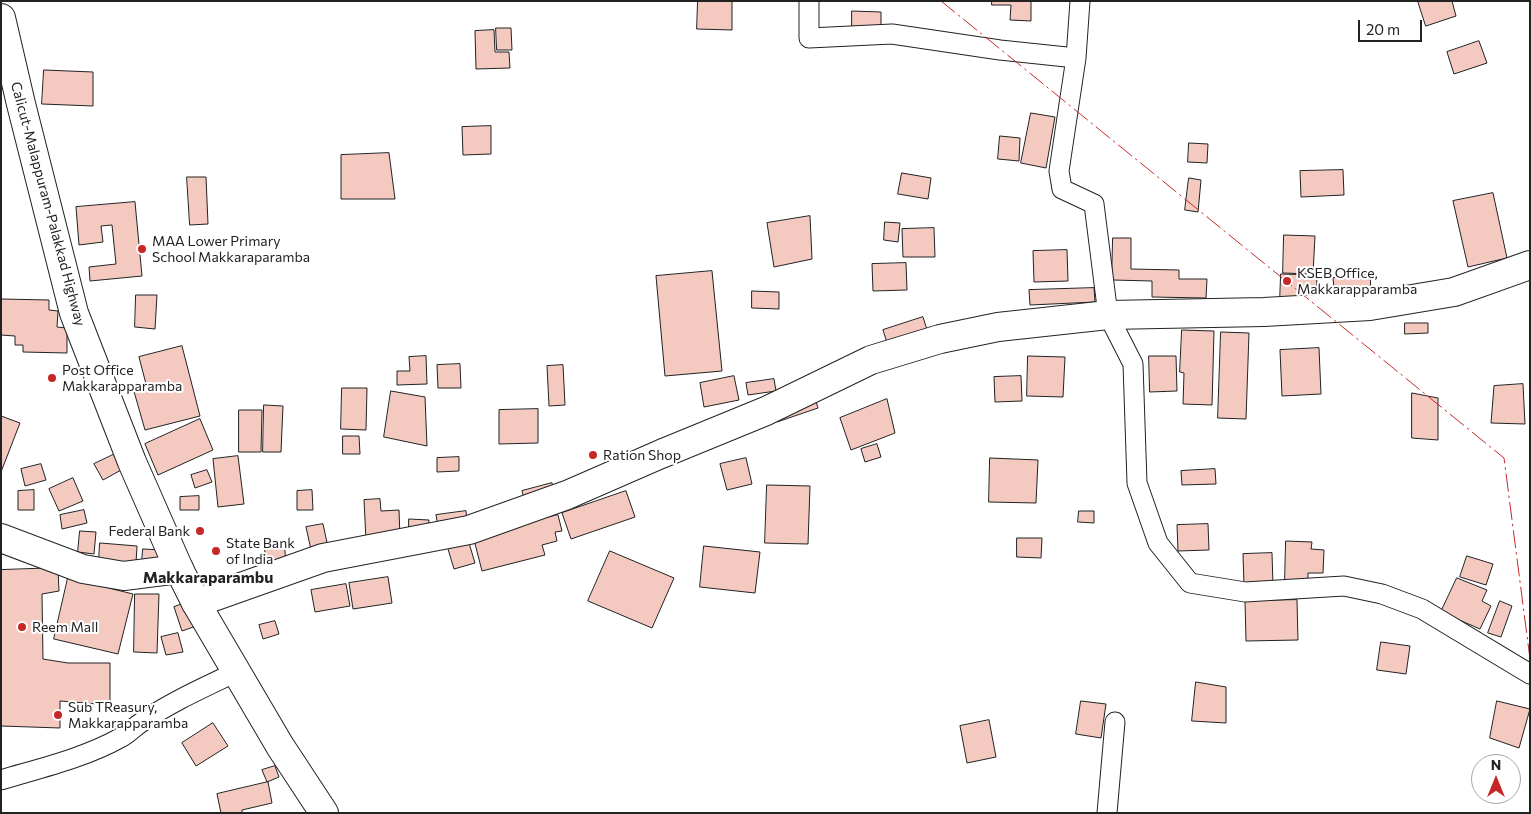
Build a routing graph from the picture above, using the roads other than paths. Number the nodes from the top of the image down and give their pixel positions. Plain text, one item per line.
1 (809, 1) edge
2 (1080, 1) edge
3 (1, 18) edge
4 (1076, 58) junction
5 (1530, 265) edge
6 (1108, 315) junction
7 (1, 538) edge
8 (179, 569) junction
9 (196, 603) junction
10 (236, 672) junction
11 (1530, 674) edge
12 (1115, 722) dead end
13 (1, 780) edge
14 (324, 813) edge
15 (1107, 813) edge

1 - 4 street
2 - 4 street
3 - 8 main road, Calicut-Malappuram-Palakkad Highway
4 - 6 street
5 - 6 main road
6 - 9 main road
6 - 11 street
7 - 8 main road
8 - 9 main road, Calicut-Malappuram-Palakkad Highway
9 - 10 main road, Calicut-Malappuram-Palakkad Highway
10 - 13 street
10 - 14 main road, Calicut-Malappuram-Palakkad Highway
12 - 15 street

